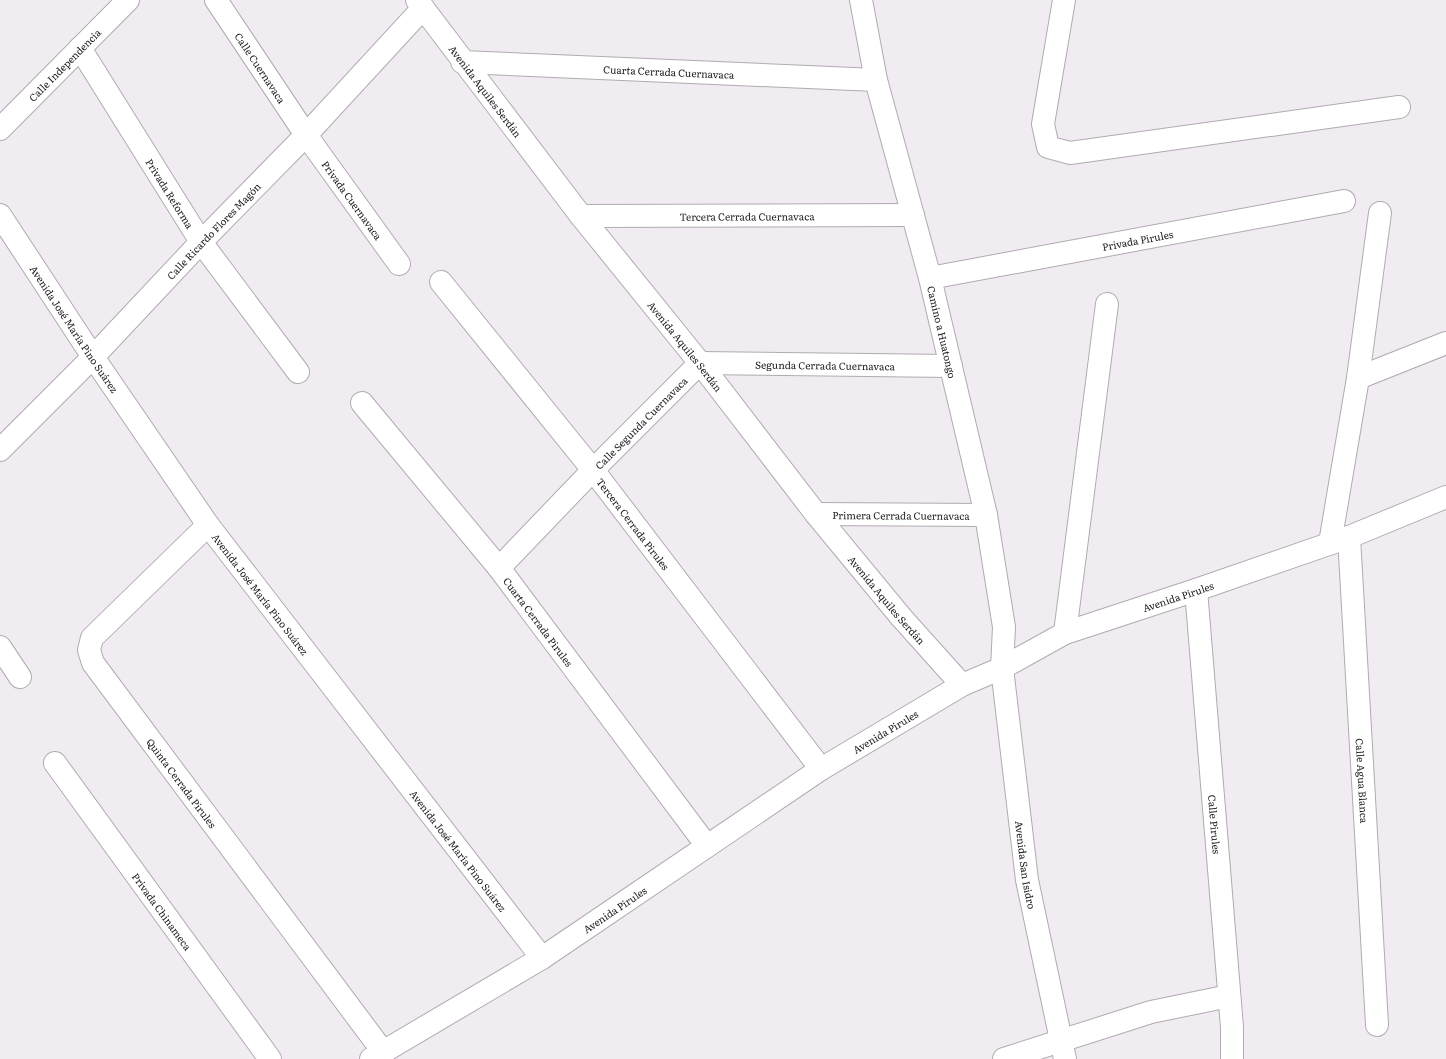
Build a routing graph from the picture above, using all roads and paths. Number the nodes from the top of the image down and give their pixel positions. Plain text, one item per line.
1 (128, 0) edge
2 (216, 0) edge
3 (861, 0) edge
4 (1069, 1) edge
5 (420, 4) edge
6 (80, 48) junction
7 (462, 62) junction
8 (876, 80) junction
9 (1399, 107) dead end
10 (0, 129) edge
11 (306, 135) junction
12 (1344, 201) dead end
13 (1380, 213) dead end
14 (0, 215) edge
15 (913, 215) junction
16 (581, 216) junction
17 (201, 242) junction
18 (399, 264) dead end
19 (930, 278) junction
20 (441, 282) dead end
21 (1107, 304) dead end
22 (1446, 343) edge
23 (93, 357) junction
24 (700, 363) junction
25 (951, 366) junction
26 (298, 372) dead end
27 (1358, 378) junction
28 (362, 403) dead end
29 (0, 450) edge
30 (593, 470) junction
31 (1446, 497) edge
32 (816, 514) junction
33 (986, 515) junction
34 (208, 525) junction
35 (1339, 540) junction
36 (499, 568) junction
37 (1196, 590) junction
38 (1065, 633) junction
39 (0, 647) edge
40 (1002, 668) junction
41 (20, 677) dead end
42 (962, 685) junction
43 (55, 763) dead end
44 (821, 769) junction
45 (707, 846) junction
46 (542, 958) junction
47 (1229, 996) junction
48 (1377, 1025) dead end
49 (1063, 1050) edge
50 (377, 1056) edge
51 (270, 1059) edge
52 (1004, 1059) edge
53 (1232, 1059) edge

1 - 6 street, Calle Independencia
2 - 11 street, Calle Cuernavaca
3 - 8 street, Camino a Huatongo
4 - 9 street
5 - 7 street, Avenida Aquiles Serdán
5 - 11 street, Calle Ricardo Flores Magón
6 - 10 street, Calle Independencia
6 - 17 street, Privada Reforma
7 - 8 street, Cuarta Cerrada Cuernavaca
7 - 16 street, Avenida Aquiles Serdán
8 - 15 street, Camino a Huatongo
11 - 17 street, Calle Ricardo Flores Magón
11 - 18 street, Privada Cuernavaca
12 - 19 street, Privada Pirules
13 - 27 street, Calle Agua Blanca
14 - 23 street, Avenida José María Pino Suárez
15 - 16 street, Tercera Cerrada Cuernavaca
15 - 19 street, Camino a Huatongo
16 - 24 street, Avenida Aquiles Serdán
17 - 23 street, Calle Ricardo Flores Magón
17 - 26 street, Privada Reforma
19 - 25 street, Camino a Huatongo
20 - 30 street, Tercera Cerrada Pirules
21 - 38 street
22 - 27 street
23 - 29 street, Calle Ricardo Flores Magón
23 - 34 street, Avenida José María Pino Suárez
24 - 25 street, Segunda Cerrada Cuernavaca
24 - 30 street, Calle Segunda Cuernavaca
24 - 32 street, Avenida Aquiles Serdán
25 - 33 street, Camino a Huatongo
27 - 35 street, Calle Agua Blanca
28 - 36 street, Cuarta Cerrada Pirules
30 - 36 street, Calle Segunda Cuernavaca
30 - 44 street, Tercera Cerrada Pirules
31 - 35 street, Avenida Pirules
32 - 33 street, Primera Cerrada Cuernavaca
32 - 42 street, Avenida Aquiles Serdán
33 - 40 street, Camino a Huatongo
34 - 46 street, Avenida José María Pino Suárez
34 - 50 street, Quinta Cerrada Pirules
35 - 37 street, Avenida Pirules
35 - 48 street, Calle Agua Blanca
36 - 45 street, Cuarta Cerrada Pirules
37 - 38 street, Avenida Pirules
37 - 47 street, Calle Pirules
38 - 40 street, Avenida Pirules
39 - 41 street
40 - 42 street, Avenida Pirules
40 - 49 street, Avenida San Isidro
42 - 44 street, Avenida Pirules
43 - 51 street, Privada Chinameca
44 - 45 street, Avenida Pirules
45 - 46 street, Avenida Pirules
46 - 50 street, Avenida Pirules
47 - 49 street
47 - 53 street, Calle Pirules
49 - 52 street

